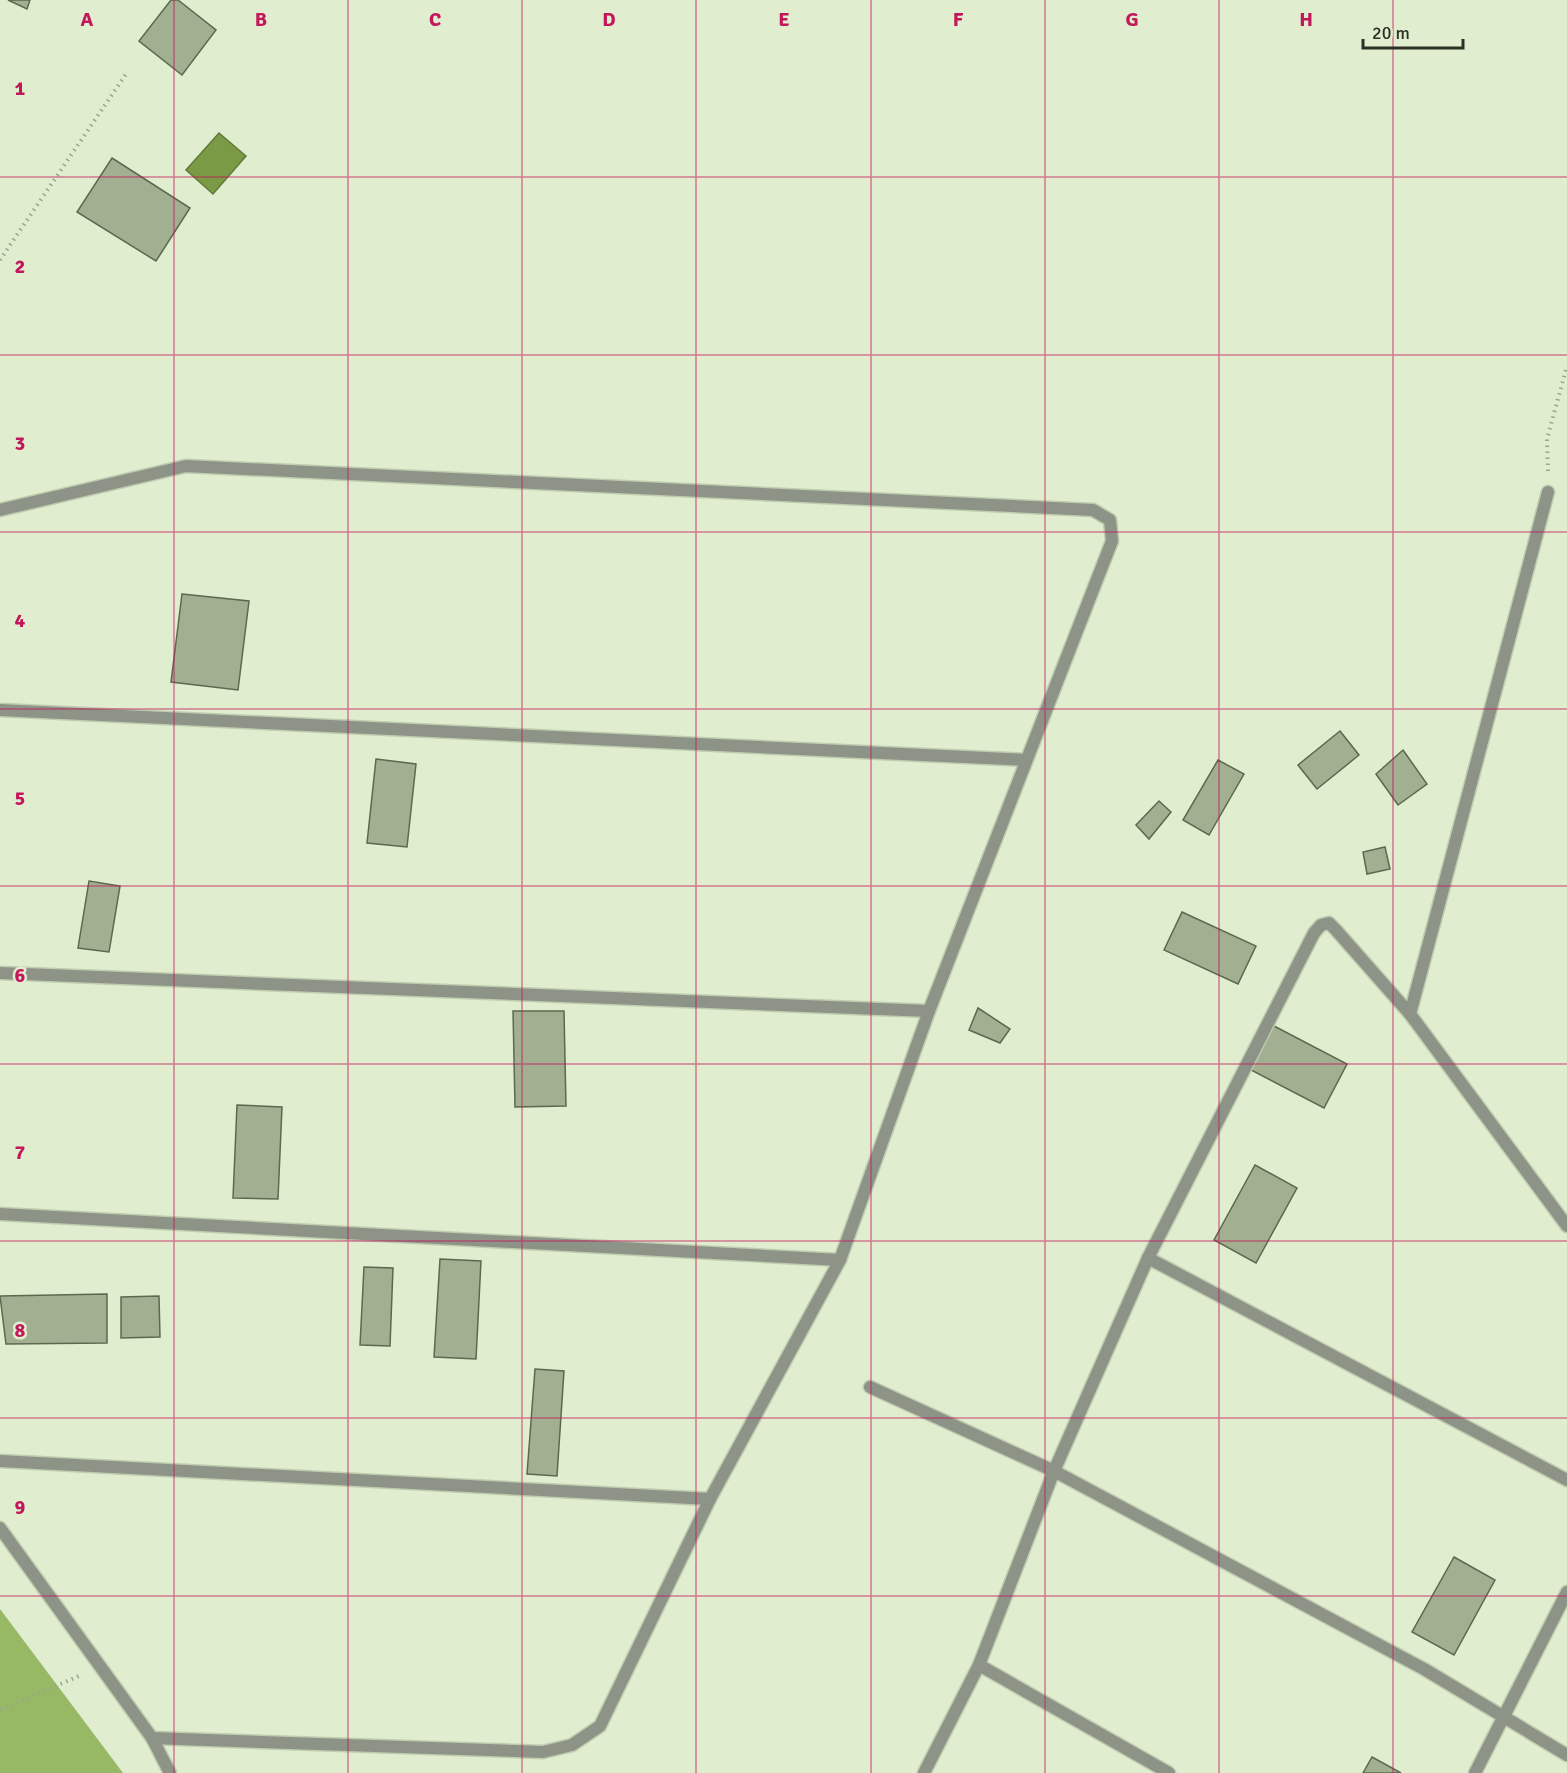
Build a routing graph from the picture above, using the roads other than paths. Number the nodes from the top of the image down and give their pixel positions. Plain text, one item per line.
1 (1548, 492) road end
2 (0, 510) edge
3 (0, 710) edge
4 (1026, 760) junction
5 (0, 973) edge
6 (929, 1011) junction
7 (1410, 1014) junction
8 (1567, 1206) edge
9 (0, 1214) edge
10 (1564, 1223) edge
11 (1148, 1258) junction
12 (840, 1260) junction
13 (870, 1387) dead end
14 (0, 1461) edge
15 (1054, 1471) junction
16 (1567, 1480) edge
17 (710, 1499) junction
18 (0, 1527) edge
19 (1567, 1592) edge
20 (979, 1665) junction
21 (1504, 1715) junction
22 (152, 1738) junction
23 (1567, 1755) edge
24 (170, 1773) edge
25 (924, 1773) edge
26 (1169, 1773) edge
27 (1475, 1773) edge

1 - 7 street
2 - 4 street
3 - 4 street
4 - 6 street
5 - 6 street
6 - 12 street
7 - 10 street
7 - 11 street
8 - 10 street
9 - 12 street
11 - 15 street
11 - 16 street
12 - 17 street
13 - 15 street
14 - 17 street
15 - 20 street
15 - 21 street
17 - 22 street
18 - 22 street
19 - 21 street
20 - 25 street
20 - 26 street
21 - 23 street
21 - 27 street
22 - 24 street

